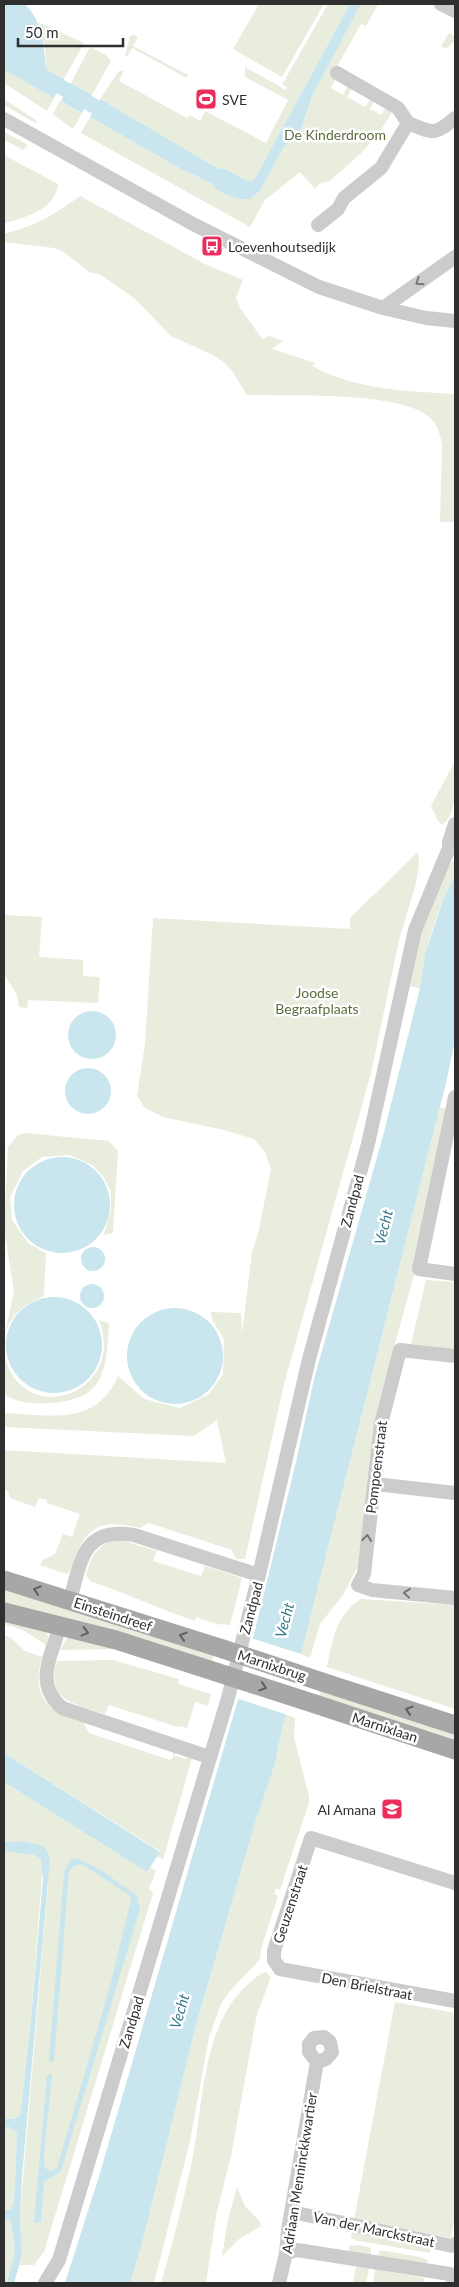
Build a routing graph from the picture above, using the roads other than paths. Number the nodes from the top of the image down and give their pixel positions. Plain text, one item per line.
1 (441, 4) edge
2 (455, 11) edge
3 (337, 73) dead end
4 (455, 118) edge
5 (4, 119) edge
6 (408, 123) junction
7 (318, 225) dead end
8 (455, 257) edge
9 (383, 308) junction
10 (455, 321) edge
11 (453, 827) edge
12 (455, 1096) edge
13 (449, 1152) edge
14 (455, 1274) edge
15 (455, 1356) edge
16 (375, 1484) junction
17 (455, 1493) edge
18 (260, 1575) junction
19 (4, 1580) edge
20 (455, 1598) edge
21 (70, 1600) junction
22 (4, 1612) edge
23 (60, 1625) junction
24 (223, 1649) joint
25 (216, 1672) joint
26 (322, 1682) joint
27 (316, 1704) joint
28 (455, 1725) edge
29 (455, 1750) edge
30 (210, 1757) junction
31 (455, 1883) edge
32 (280, 1969) joint
33 (455, 2001) edge
34 (318, 2062) dead end
35 (292, 2212) junction
36 (455, 2244) edge
37 (286, 2253) junction
38 (455, 2282) edge
39 (45, 2283) edge
40 (280, 2283) edge

1 - 2 street
3 - 6 street
4 - 6 street
5 - 9 street
6 - 7 street
8 -> 9 street
9 - 10 street
11 - 18 street, Zandpad
12 - 13 street
13 - 14 street
15 - 16 street, Pompoenstraat
16 - 17 street
20 -> 16 street, Pompoenstraat
18 - 21 street, Zandpad
18 - 30 street, Zandpad
21 -> 19 main road, Einsteindreef
24 -> 21 main road, Einsteindreef
22 - 23 main road, Einsteindreef
23 -> 25 main road, Einsteindreef
23 - 30 street
24 - 26 main road, Marnixbrug, bridge
25 -> 27 main road, Marnixbrug, bridge
28 -> 26 main road, Marnixlaan
27 - 29 main road, Marnixlaan
30 - 39 street, Zandpad
31 - 32 street, Geuzenstraat
32 - 33 street, Den Brielstraat
34 - 35 street, Adriaan Menninckkwartier
35 - 36 street, Van der Marckstraat
35 - 37 street, Adriaan Menninckkwartier
37 - 38 street
37 - 40 street, Adriaan Menninckkwartier

